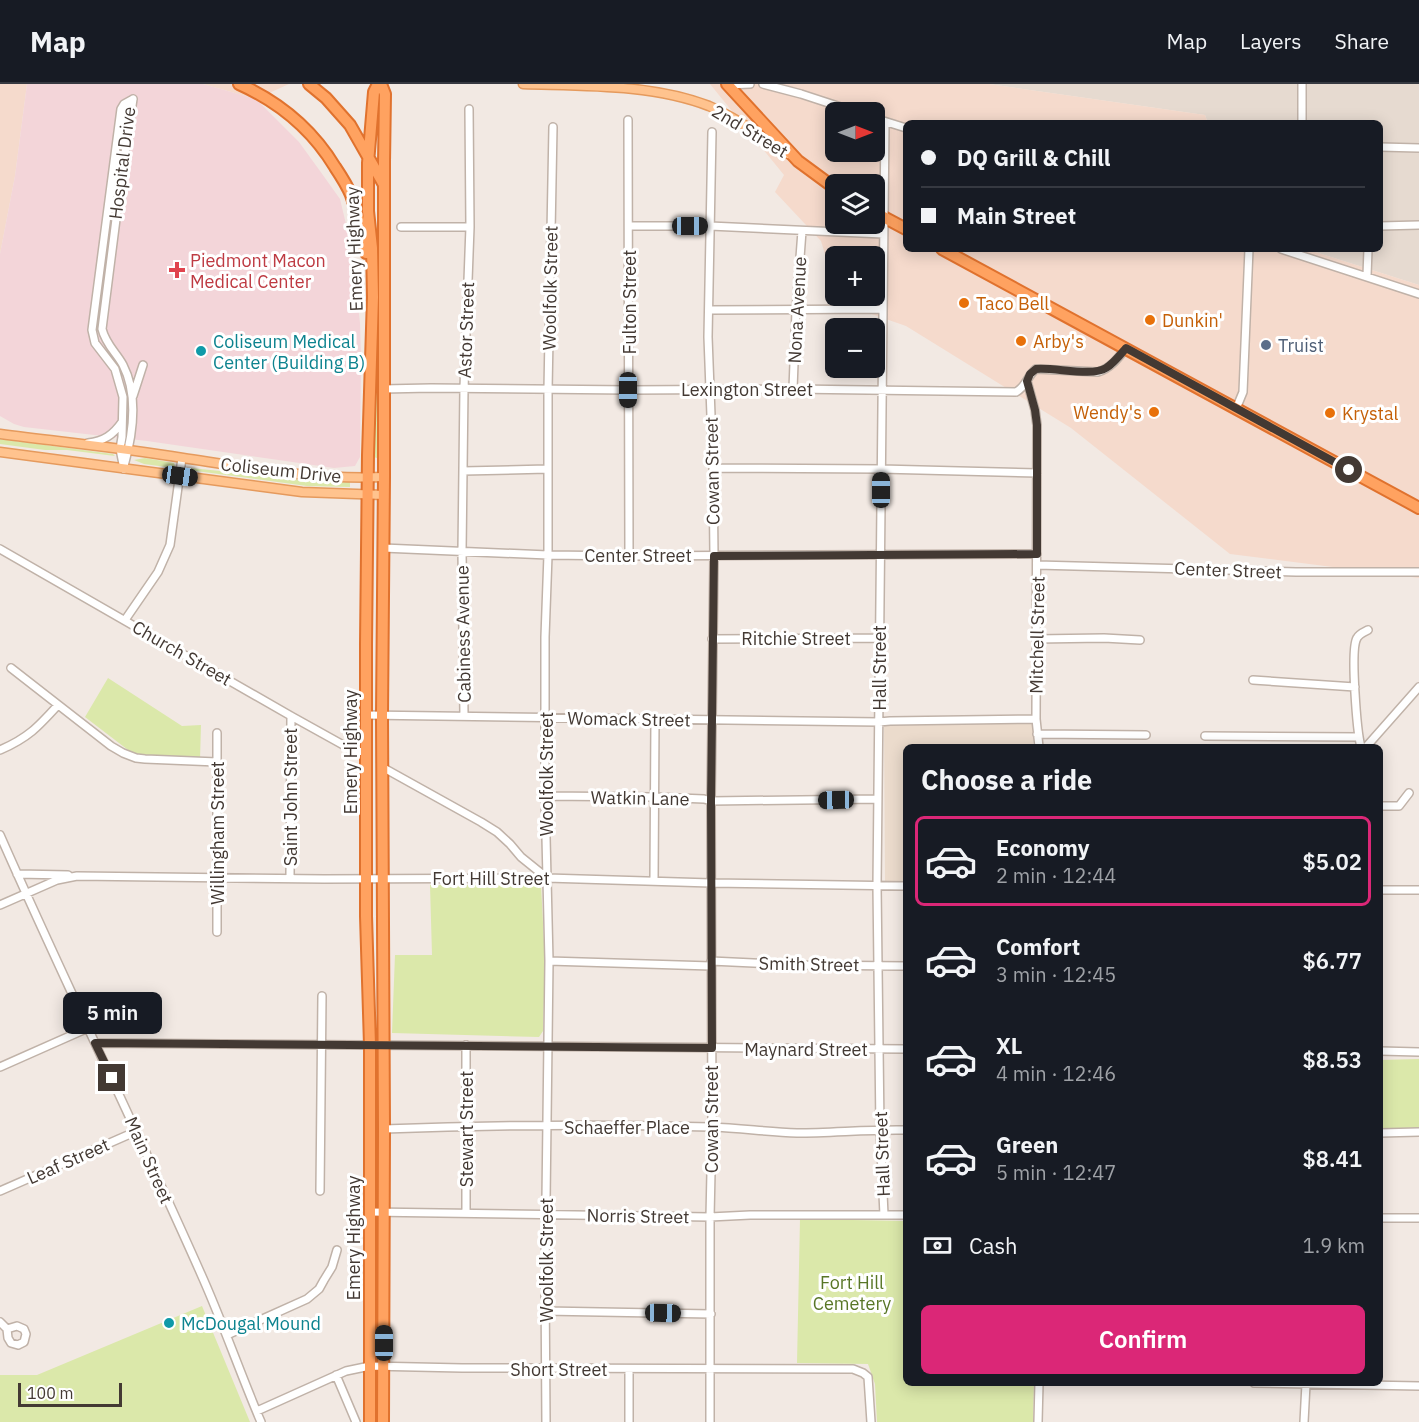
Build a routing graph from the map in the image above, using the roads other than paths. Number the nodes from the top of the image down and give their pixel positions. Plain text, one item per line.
1 (239, 84) edge
2 (309, 84) edge
3 (380, 84) edge
4 (523, 84) edge
5 (726, 84) edge
6 (750, 84) edge
7 (763, 84) edge
8 (1302, 84) edge
9 (825, 102) edge
10 (469, 109) dead end
11 (628, 120) dead end
12 (1302, 120) edge
13 (885, 122) edge
14 (553, 127) dead end
15 (903, 127) edge
16 (712, 132) dead end
17 (1383, 147) edge
18 (1419, 148) edge
19 (368, 157) junction
20 (798, 161) junction
21 (825, 181) edge
22 (384, 184) junction
23 (885, 217) edge
24 (1419, 225) edge
25 (629, 226) junction
26 (710, 226) junction
27 (1383, 226) edge
28 (401, 227) dead end
29 (470, 227) junction
30 (903, 227) edge
31 (802, 231) junction
32 (825, 232) edge
33 (884, 234) edge
34 (947, 252) edge
35 (1249, 252) edge
36 (1298, 252) edge
37 (1368, 252) edge
38 (1367, 276) junction
39 (1419, 294) edge
40 (374, 297) junction
41 (882, 309) junction
42 (709, 310) junction
43 (796, 311) junction
44 (1126, 348) junction
45 (143, 365) dead end
46 (1027, 381) junction
47 (464, 388) junction
48 (793, 388) junction
49 (383, 389) junction
50 (882, 389) junction
51 (548, 390) junction
52 (628, 390) junction
53 (710, 390) junction
54 (133, 396) junction
55 (1236, 409) junction
56 (122, 422) junction
57 (0, 426) edge
58 (0, 434) edge
59 (11, 436) junction
60 (81, 444) junction
61 (124, 450) junction
62 (0, 452) edge
63 (182, 458) junction
64 (713, 468) junction
65 (123, 469) junction
66 (547, 469) junction
67 (881, 469) junction
68 (463, 471) junction
69 (1037, 473) junction
70 (180, 476) junction
71 (368, 477) junction
72 (384, 477) junction
73 (384, 495) junction
74 (368, 496) junction
75 (1419, 508) edge
76 (383, 548) junction
77 (0, 549) edge
78 (462, 551) junction
79 (1037, 554) junction
80 (548, 555) junction
81 (629, 555) junction
82 (880, 555) junction
83 (714, 556) junction
84 (1037, 565) junction
85 (1419, 572) edge
86 (125, 620) junction
87 (1368, 630) dead end
88 (880, 638) junction
89 (712, 639) junction
90 (1036, 639) junction
91 (1140, 640) dead end
92 (11, 668) dead end
93 (1253, 680) dead end
94 (1355, 687) junction
95 (1419, 687) edge
96 (58, 705) junction
97 (291, 716) junction
98 (366, 716) junction
99 (382, 716) junction
100 (464, 716) junction
101 (545, 717) junction
102 (1036, 719) junction
103 (655, 720) junction
104 (712, 720) junction
105 (879, 722) junction
106 (217, 734) dead end
107 (1037, 734) junction
108 (1146, 735) dead end
109 (1205, 736) dead end
110 (1359, 737) junction
111 (1038, 744) edge
112 (1360, 744) edge
113 (1369, 744) edge
114 (0, 750) edge
115 (367, 752) junction
116 (217, 762) junction
117 (382, 767) junction
118 (1409, 793) dead end
119 (545, 796) junction
120 (654, 797) junction
121 (878, 799) junction
122 (711, 801) junction
123 (1383, 806) edge
124 (0, 835) edge
125 (521, 857) junction
126 (17, 874) junction
127 (77, 876) junction
128 (216, 877) junction
129 (290, 877) junction
130 (367, 878) junction
131 (524, 878) junction
132 (547, 878) junction
133 (382, 879) junction
134 (654, 881) junction
135 (711, 883) junction
136 (877, 886) junction
137 (903, 886) edge
138 (1383, 890) edge
139 (1419, 890) edge
140 (26, 894) junction
141 (0, 905) edge
142 (216, 932) dead end
143 (549, 961) junction
144 (711, 964) junction
145 (879, 966) junction
146 (903, 966) edge
147 (322, 996) dead end
148 (88, 1028) junction
149 (95, 1043) junction
150 (321, 1045) junction
151 (383, 1045) junction
152 (370, 1046) junction
153 (466, 1046) junction
154 (548, 1047) junction
155 (712, 1048) junction
156 (879, 1049) junction
157 (903, 1049) edge
158 (1383, 1051) edge
159 (1419, 1052) edge
160 (0, 1067) edge
161 (466, 1126) junction
162 (547, 1126) junction
163 (712, 1127) junction
164 (384, 1129) junction
165 (880, 1129) junction
166 (903, 1130) edge
167 (137, 1131) junction
168 (1419, 1132) edge
169 (1383, 1133) edge
170 (0, 1191) edge
171 (320, 1191) dead end
172 (370, 1212) junction
173 (384, 1212) junction
174 (466, 1213) junction
175 (546, 1215) junction
176 (884, 1215) junction
177 (903, 1215) edge
178 (710, 1217) junction
179 (1383, 1218) edge
180 (1419, 1218) edge
181 (337, 1250) dead end
182 (545, 1311) junction
183 (711, 1314) junction
184 (0, 1322) edge
185 (7, 1329) dead end
186 (227, 1335) junction
187 (383, 1365) junction
188 (370, 1366) junction
189 (546, 1368) junction
190 (629, 1369) junction
191 (711, 1369) junction
192 (336, 1375) junction
193 (1383, 1385) edge
194 (1038, 1386) edge
195 (1306, 1386) edge
196 (1419, 1386) edge
197 (257, 1411) junction
198 (261, 1422) edge
199 (356, 1422) edge
200 (370, 1422) edge
201 (383, 1422) edge
202 (546, 1422) edge
203 (629, 1422) edge
204 (710, 1422) edge
205 (871, 1422) edge
206 (1038, 1422) edge
207 (1304, 1422) edge

1 - 40 highway
2 - 19 highway
3 - 19 highway, Emery Highway
3 - 22 highway, Emery Highway
4 - 20 main road, 2nd Street
5 - 6 street
5 - 20 highway
7 - 9 street
8 - 12 street
10 - 29 street, Astor Street
11 - 25 street, Fulton Street
13 - 15 street
14 - 51 street, Woolfolk Street
16 - 26 street, Cowan Street
17 - 18 street
19 - 22 highway
19 - 40 highway, Emery Highway
20 - 21 highway
22 - 49 highway, Emery Highway
23 - 30 highway
24 - 27 street
25 - 26 street
25 - 52 street, Fulton Street
26 - 31 street
26 - 42 street, Cowan Street
28 - 29 street
29 - 47 street, Astor Street
31 - 32 street
31 - 43 street, Nona Avenue
33 - 41 street, Hall Street
34 - 44 highway
35 - 55 street
36 - 38 street
37 - 38 street
38 - 39 street
40 - 71 highway, Emery Highway
41 - 43 street
41 - 50 street, Hall Street
42 - 43 street
42 - 53 street, Cowan Street
43 - 48 street, Nona Avenue
44 - 46 street, Lexington Street
44 - 55 highway
45 - 54 street
46 - 50 street, Lexington Street
46 - 69 street, Mitchell Street
47 - 49 street, Lexington Street
47 - 51 street, Lexington Street
47 - 68 street, Astor Street
48 - 50 street, Lexington Street
48 - 53 street, Lexington Street
49 - 72 highway, Emery Highway
50 - 67 street, Hall Street
51 - 52 street, Lexington Street
51 - 66 street, Woolfolk Street
52 - 53 street, Lexington Street
52 - 81 street, Fulton Street
53 - 64 street, Cowan Street
54 - 56 street, Hospital Drive
54 - 61 street, Hospital Drive
55 - 75 highway
56 - 60 street
56 - 61 street, Hospital Drive
57 - 59 main road
58 - 59 main road, Coliseum Drive
59 - 60 main road, Coliseum Drive
60 - 61 main road, Coliseum Drive
61 - 63 main road, Coliseum Drive
61 - 65 street, Hospital Drive
62 - 65 main road, Coliseum Drive
63 - 70 street
63 - 71 main road, Coliseum Drive
64 - 67 street
64 - 83 street, Cowan Street
65 - 70 main road, Coliseum Drive
66 - 68 street
66 - 80 street, Woolfolk Street
67 - 69 street
67 - 82 street, Hall Street
68 - 78 street, Astor Street
69 - 79 street, Mitchell Street
70 - 74 main road, Coliseum Drive
70 - 86 street
71 - 72 main road, Coliseum Drive
71 - 74 highway, Emery Highway
72 - 73 highway, Emery Highway
73 - 74 main road, Coliseum Drive
73 - 76 highway, Emery Highway
74 - 98 highway, Emery Highway
76 - 78 street, Center Street
76 - 99 highway, Emery Highway
77 - 86 street, Church Street
78 - 80 street, Center Street
78 - 100 street, Cabiness Avenue
79 - 82 street, Center Street
79 - 84 street, Mitchell Street
80 - 81 street, Center Street
80 - 101 street, Woolfolk Street
81 - 83 street, Center Street
82 - 83 street, Center Street
82 - 88 street, Hall Street
83 - 89 street, Cowan Street
84 - 85 street, Center Street
84 - 90 street, Mitchell Street
86 - 97 street, Church Street
87 - 94 street
88 - 89 street, Ritchie Street
88 - 105 street, Hall Street
89 - 104 street, Cowan Street
90 - 91 street
90 - 102 street, Mitchell Street
92 - 96 street
93 - 94 street
94 - 110 street
95 - 113 street
96 - 114 street
96 - 116 street
97 - 115 street, Church Street
97 - 129 street, Saint John Street
98 - 99 street, Womack Street
98 - 115 highway, Emery Highway
99 - 100 street, Womack Street
99 - 117 highway, Emery Highway
100 - 101 street, Womack Street
101 - 103 street, Womack Street
101 - 119 street, Woolfolk Street
102 - 105 street, Womack Street
102 - 107 street, Mitchell Street
103 - 104 street, Womack Street
103 - 120 street
104 - 105 street, Womack Street
104 - 122 street, Cowan Street
105 - 121 street, Hall Street
106 - 116 street, Willingham Street
107 - 108 street
107 - 111 street, Mitchell Street
109 - 110 street
110 - 112 street
115 - 130 highway, Emery Highway
116 - 128 street, Willingham Street
117 - 125 street
117 - 133 highway, Emery Highway
118 - 123 street
119 - 120 street, Watkin Lane
119 - 132 street, Woolfolk Street
120 - 122 street, Watkin Lane
120 - 134 street
121 - 122 street, Watkin Lane
121 - 136 street, Hall Street
122 - 135 street, Cowan Street
124 - 126 street, Main Street
125 - 131 street
125 - 132 street
126 - 127 street, Fort Hill Street
126 - 140 street, Main Street
127 - 128 street, Fort Hill Street
127 - 140 street, Fort Hill Street
128 - 129 street, Fort Hill Street
128 - 142 street, Willingham Street
129 - 130 street, Fort Hill Street
130 - 133 street, Fort Hill Street
130 - 152 highway, Emery Highway
131 - 132 street, Fort Hill Street
131 - 133 street, Fort Hill Street
132 - 134 street, Fort Hill Street
132 - 143 street, Woolfolk Street
133 - 151 highway, Emery Highway
134 - 135 street, Fort Hill Street
135 - 136 street, Fort Hill Street
135 - 144 street, Cowan Street
136 - 137 street, Fort Hill Street
136 - 145 street, Hall Street
138 - 139 street
140 - 141 street, Fort Hill Street
140 - 148 street, Main Street
143 - 144 street, Smith Street
143 - 154 street, Woolfolk Street
144 - 145 street, Smith Street
144 - 155 street, Cowan Street
145 - 146 street, Smith Street
145 - 156 street, Hall Street
147 - 150 street
148 - 149 street, Main Street
148 - 160 street
149 - 150 street, Maynard Street
149 - 167 street, Main Street
150 - 152 street, Maynard Street
150 - 171 street
151 - 152 street, Maynard Street
151 - 153 street, Maynard Street
151 - 164 highway, Emery Highway
152 - 172 highway, Emery Highway
153 - 154 street, Maynard Street
153 - 161 street, Stewart Street
154 - 155 street, Maynard Street
154 - 162 street, Woolfolk Street
155 - 156 street, Maynard Street
155 - 163 street, Cowan Street
156 - 157 street, Maynard Street
156 - 165 street, Hall Street
158 - 159 street
161 - 162 street, Schaeffer Place
161 - 164 street, Schaeffer Place
161 - 174 street, Stewart Street
162 - 163 street, Schaeffer Place
162 - 175 street, Woolfolk Street
163 - 165 street, Schaeffer Place
163 - 178 street, Cowan Street
164 - 173 highway, Emery Highway
165 - 166 street, Schaeffer Place
165 - 176 street, Hall Street
167 - 170 street, Leaf Street
167 - 186 street, Main Street
168 - 169 street
172 - 173 street, Norris Street
172 - 188 highway, Emery Highway
173 - 174 street, Norris Street
173 - 187 highway, Emery Highway
174 - 175 street, Norris Street
175 - 178 street, Norris Street
175 - 182 street, Woolfolk Street
176 - 177 street, Norris Street
176 - 178 street, Norris Street
178 - 183 street, Cowan Street
179 - 180 street
181 - 186 street
182 - 183 street
182 - 189 street, Woolfolk Street
183 - 191 street, Cowan Street
184 - 185 street
186 - 197 street, Main Street
187 - 188 street, Short Street
187 - 189 street, Short Street
187 - 201 highway, Emery Highway
188 - 192 street, Short Street
188 - 200 highway, Emery Highway
189 - 190 street, Short Street
189 - 202 street, Woolfolk Street
190 - 191 street, Short Street
190 - 203 street
191 - 204 street, Cowan Street
191 - 205 street, Short Street
192 - 197 street, Short Street
192 - 199 street
193 - 196 street
194 - 206 street
195 - 207 street
197 - 198 street, Main Street

